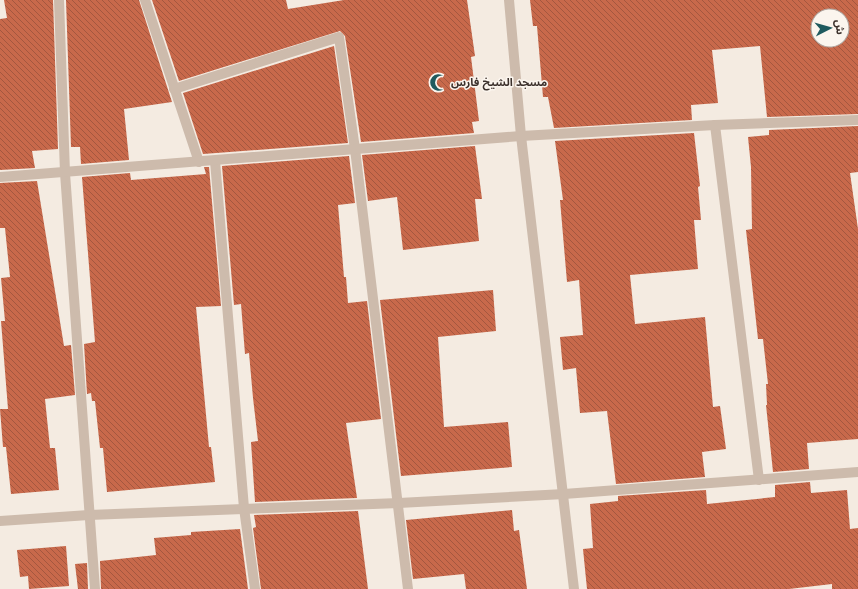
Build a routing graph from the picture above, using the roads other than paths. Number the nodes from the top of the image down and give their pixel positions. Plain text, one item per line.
1 (59, 0) edge
2 (145, 0) edge
3 (509, 0) edge
4 (174, 89) junction
5 (858, 120) edge
6 (715, 125) junction
7 (521, 136) junction
8 (355, 149) junction
9 (215, 161) junction
10 (199, 162) junction
11 (65, 173) junction
12 (0, 177) edge
13 (858, 472) edge
14 (759, 480) junction
15 (564, 494) junction
16 (399, 503) junction
17 (244, 508) junction
18 (89, 515) junction
19 (0, 521) edge
20 (95, 589) edge
21 (255, 589) edge
22 (408, 589) edge
23 (574, 589) edge

1 - 11 street
2 - 4 street
3 - 7 street
4 - 8 street
4 - 10 street
5 - 6 street
6 - 7 street
6 - 14 street
7 - 8 street
7 - 15 street
8 - 9 street
8 - 16 street
9 - 10 street
9 - 17 street
10 - 11 street
11 - 12 street
11 - 18 street
13 - 14 street
14 - 15 street
15 - 16 street
15 - 23 street
16 - 17 street
16 - 22 street
17 - 18 street
17 - 21 street
18 - 19 street
18 - 20 street

